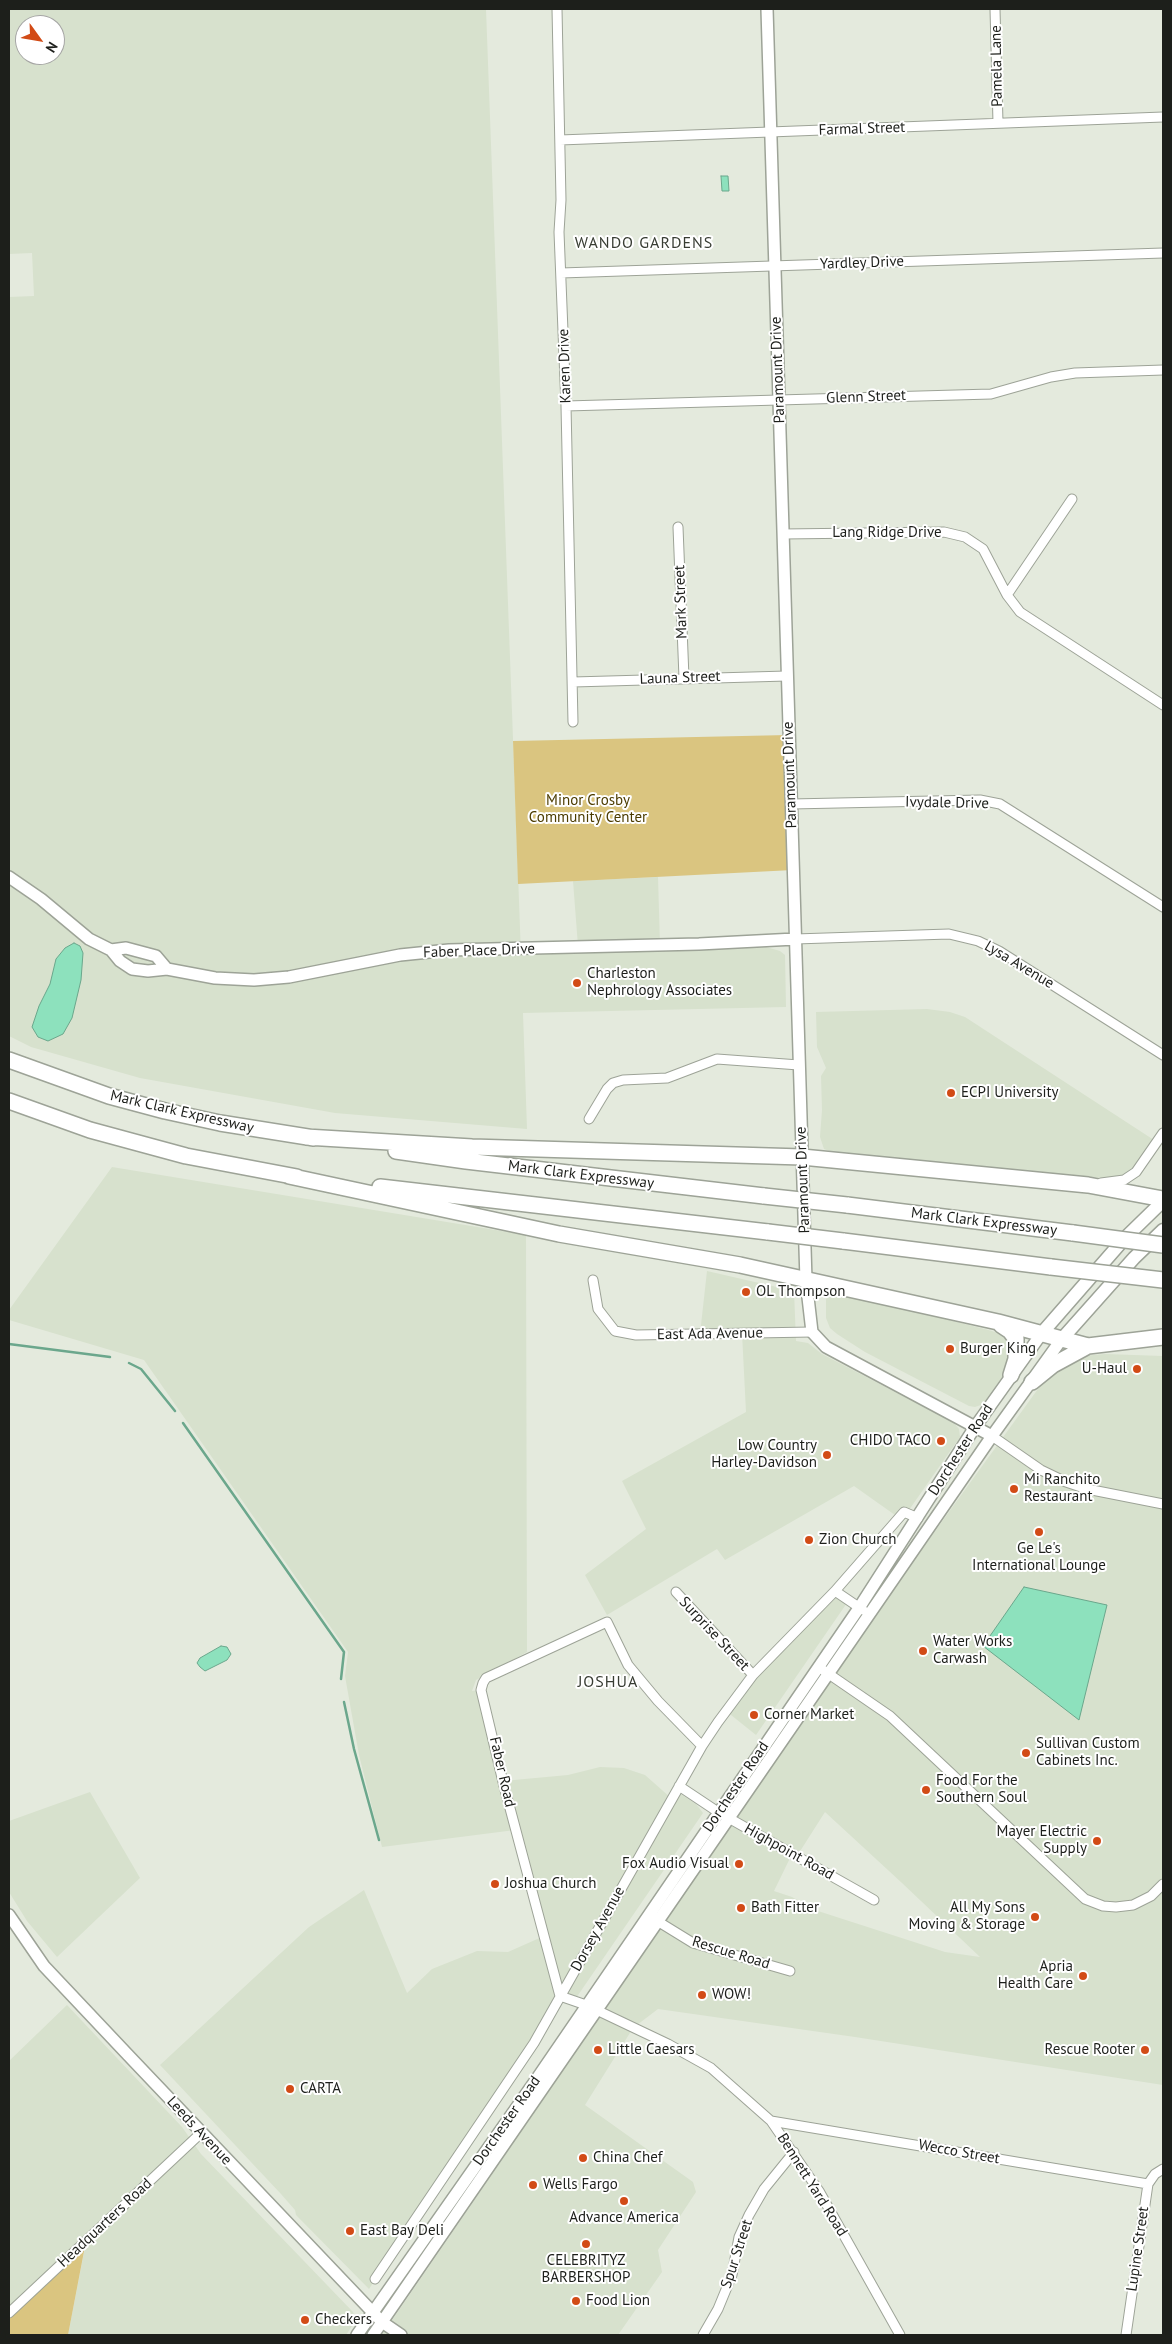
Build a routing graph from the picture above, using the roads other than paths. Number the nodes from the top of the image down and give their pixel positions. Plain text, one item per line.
1 (557, 9) edge
2 (767, 9) edge
3 (995, 9) edge
4 (1163, 117) edge
5 (998, 123) junction
6 (770, 132) junction
7 (560, 140) junction
8 (1163, 253) edge
9 (774, 266) junction
10 (561, 273) junction
11 (1163, 370) edge
12 (779, 400) junction
13 (566, 406) junction
14 (1072, 499) dead end
15 (678, 527) dead end
16 (783, 534) junction
17 (1007, 595) junction
18 (787, 676) junction
19 (684, 678) junction
20 (573, 682) junction
21 (1163, 706) edge
22 (572, 722) dead end
23 (791, 804) junction
24 (9, 877) edge
25 (1163, 907) edge
26 (795, 939) junction
27 (111, 950) junction
28 (167, 968) junction
29 (1163, 1055) edge
30 (9, 1060) edge
31 (799, 1065) junction
32 (9, 1101) edge
33 (588, 1119) dead end
34 (1163, 1133) edge
35 (306, 1137) junction
36 (802, 1157) junction
37 (289, 1176) junction
38 (1088, 1185) junction
39 (1163, 1200) edge
40 (1163, 1230) edge
41 (1163, 1245) edge
42 (593, 1280) dead end
43 (806, 1280) junction
44 (1163, 1280) edge
45 (998, 1322) junction
46 (812, 1332) junction
47 (1042, 1334) junction
48 (1163, 1338) edge
49 (1061, 1340) junction
50 (1088, 1346) junction
51 (1011, 1375) junction
52 (1032, 1382) junction
53 (975, 1427) junction
54 (992, 1436) junction
55 (1163, 1504) edge
56 (918, 1518) junction
57 (835, 1591) junction
58 (676, 1592) dead end
59 (859, 1608) junction
60 (870, 1613) junction
61 (817, 1666) junction
62 (828, 1674) junction
63 (753, 1675) junction
64 (702, 1746) junction
65 (679, 1786) junction
66 (723, 1815) junction
67 (1163, 1884) edge
68 (874, 1900) dead end
69 (9, 1915) edge
70 (653, 1918) junction
71 (790, 1971) dead end
72 (560, 1996) junction
73 (591, 2008) junction
74 (771, 2120) junction
75 (201, 2133) junction
76 (504, 2135) junction
77 (794, 2152) junction
78 (1163, 2169) edge
79 (1148, 2184) junction
80 (375, 2279) dead end
81 (372, 2312) junction
82 (9, 2313) edge
83 (382, 2322) junction
84 (357, 2335) edge
85 (373, 2335) edge
86 (402, 2335) edge
87 (703, 2335) edge
88 (900, 2335) edge
89 (1126, 2335) edge

1 - 7 street, Karen Drive
2 - 6 street, Paramount Drive
3 - 5 street, Pamela Lane
4 - 5 street, Farmal Street
5 - 6 street, Farmal Street
6 - 7 street, Farmal Street
6 - 9 street, Paramount Drive
7 - 10 street, Karen Drive
8 - 9 street, Yardley Drive
9 - 10 street, Yardley Drive
9 - 12 street, Paramount Drive
10 - 13 street, Karen Drive
11 - 12 street, Glenn Street
12 - 13 street, Glenn Street
12 - 16 street, Paramount Drive
13 - 20 street, Karen Drive
14 - 17 street
15 - 19 street, Mark Street
16 - 17 street, Lang Ridge Drive
16 - 18 street, Paramount Drive
17 - 21 street, Lang Ridge Drive
18 - 19 street, Launa Street
18 - 23 street, Paramount Drive
19 - 20 street, Launa Street
20 - 22 street, Karen Drive
23 - 25 street, Ivydale Drive
23 - 26 street, Paramount Drive
24 - 27 street, Faber Place Drive
26 - 28 street, Faber Place Drive
26 - 29 street, Lysa Avenue
26 - 31 street, Paramount Drive
27 - 28 street, Faber Place Drive
27 - 28 street, Faber Place Drive
30 - 35 highway, Mark Clark Expressway
31 - 33 street
31 - 36 street, Paramount Drive
32 - 37 highway
34 - 38 street
35 - 36 highway
35 - 41 highway, Mark Clark Expressway, bridge
36 - 38 highway
36 - 43 street, Paramount Drive
37 - 43 highway
37 - 44 highway, bridge
38 - 39 highway
39 - 47 main road, Dorchester Road
40 - 49 main road, Dorchester Road
42 - 46 street, East Ada Avenue
43 - 45 highway
43 - 46 street, Paramount Drive
45 - 47 highway
45 - 51 highway
46 - 53 street
47 - 49 highway
47 - 51 street, Dorchester Road
48 - 50 highway
49 - 50 highway
49 - 52 street, Dorchester Road
50 - 52 highway
51 - 53 street, Dorchester Road
52 - 54 street, Dorchester Road
53 - 54 street
53 - 56 street, Dorchester Road
54 - 55 street
54 - 60 street, Dorchester Road
56 - 57 street, Dorsey Avenue
56 - 59 street, Dorchester Road
57 - 59 street
57 - 63 street, Dorsey Avenue
58 - 63 street, Surprise Street
59 - 60 street
59 - 61 street, Dorchester Road
60 - 62 street, Dorchester Road
61 - 62 street
61 - 66 street, Dorchester Road
62 - 66 street, Dorchester Road
62 - 67 street
63 - 64 street, Dorsey Avenue
64 - 65 street, Dorsey Avenue
64 - 72 street, Faber Road
65 - 66 street, Highpoint Road
65 - 72 street, Dorsey Avenue
66 - 68 street, Highpoint Road
66 - 70 street, Dorchester Road
69 - 75 street, Leeds Avenue
70 - 71 street, Rescue Road
70 - 73 street, Dorchester Road
72 - 73 street, Bennett Yard Road
72 - 80 street, Dorsey Avenue
73 - 74 street, Bennett Yard Road
73 - 76 street, Dorchester Road
74 - 77 street, Bennett Yard Road
74 - 79 street, Wecco Street
75 - 81 street, Leeds Avenue
75 - 82 street, Headquarters Road
76 - 81 street, Dorchester Road
76 - 83 street, Dorchester Road
77 - 87 street, Spur Street
77 - 88 street, Bennett Yard Road
78 - 79 street
79 - 89 street, Lupine Street
81 - 83 street, Leeds Avenue
81 - 84 street, Dorchester Road
83 - 85 street, Dorchester Road
83 - 86 street, Leeds Avenue

